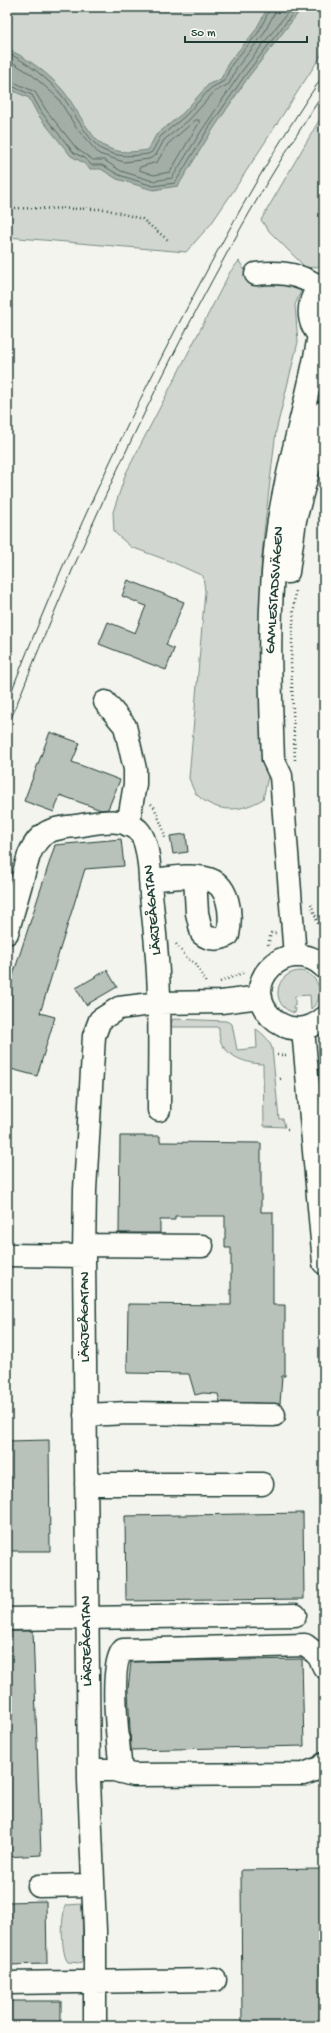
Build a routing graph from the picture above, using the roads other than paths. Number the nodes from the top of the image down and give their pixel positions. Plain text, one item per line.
1 (256, 274) dead end
2 (322, 285) edge
3 (321, 337) edge
4 (324, 412) edge
5 (105, 702) dead end
6 (288, 769) junction
7 (128, 825) junction
8 (195, 877) dead end
9 (150, 880) junction
10 (7, 933) edge
11 (295, 956) junction
12 (324, 967) edge
13 (261, 997) junction
14 (160, 1003) junction
15 (324, 1018) edge
16 (303, 1029) junction
17 (159, 1110) dead end
18 (202, 1246) dead end
19 (84, 1251) junction
20 (7, 1255) edge
21 (324, 1263) edge
22 (85, 1415) junction
23 (274, 1415) dead end
24 (86, 1484) junction
25 (262, 1484) dead end
26 (295, 1615) dead end
27 (87, 1617) junction
28 (7, 1620) edge
29 (324, 1666) edge
30 (324, 1764) edge
31 (89, 1770) junction
32 (121, 1772) junction
33 (93, 1885) junction
34 (39, 1886) dead end
35 (215, 1980) dead end
36 (95, 1982) junction
37 (7, 1983) edge
38 (95, 2026) edge

1 - 2 street
2 - 3 street, GAMLESTADSVÄGEN
3 - 6 street, GAMLESTADSVÄGEN
4 - 6 street, GAMLESTADSVÄGEN
5 - 7 street
6 - 11 street, GAMLESTADSVÄGEN
7 - 9 street, LÄRJEÅGATAN
7 - 10 street
8 - 9 street
9 - 14 street, LÄRJEÅGATAN
11 - 12 street
11 - 13 street
13 - 14 street, LÄRJEÅGATAN
13 - 16 street
14 - 17 street
14 - 19 street, LÄRJEÅGATAN
15 - 16 street
16 - 21 street
18 - 19 street
19 - 20 street, LÄRJEÅGATAN
19 - 22 street, LÄRJEÅGATAN
22 - 23 street
22 - 24 street, LÄRJEÅGATAN
24 - 25 street
24 - 27 street, LÄRJEÅGATAN
26 - 27 street
27 - 28 street
27 - 31 street, LÄRJEÅGATAN
29 - 32 street
30 - 32 street
31 - 32 street
31 - 33 street, LÄRJEÅGATAN
33 - 34 street
33 - 36 street, LÄRJEÅGATAN
35 - 36 street
36 - 37 street
36 - 38 street, LÄRJEÅGATAN

